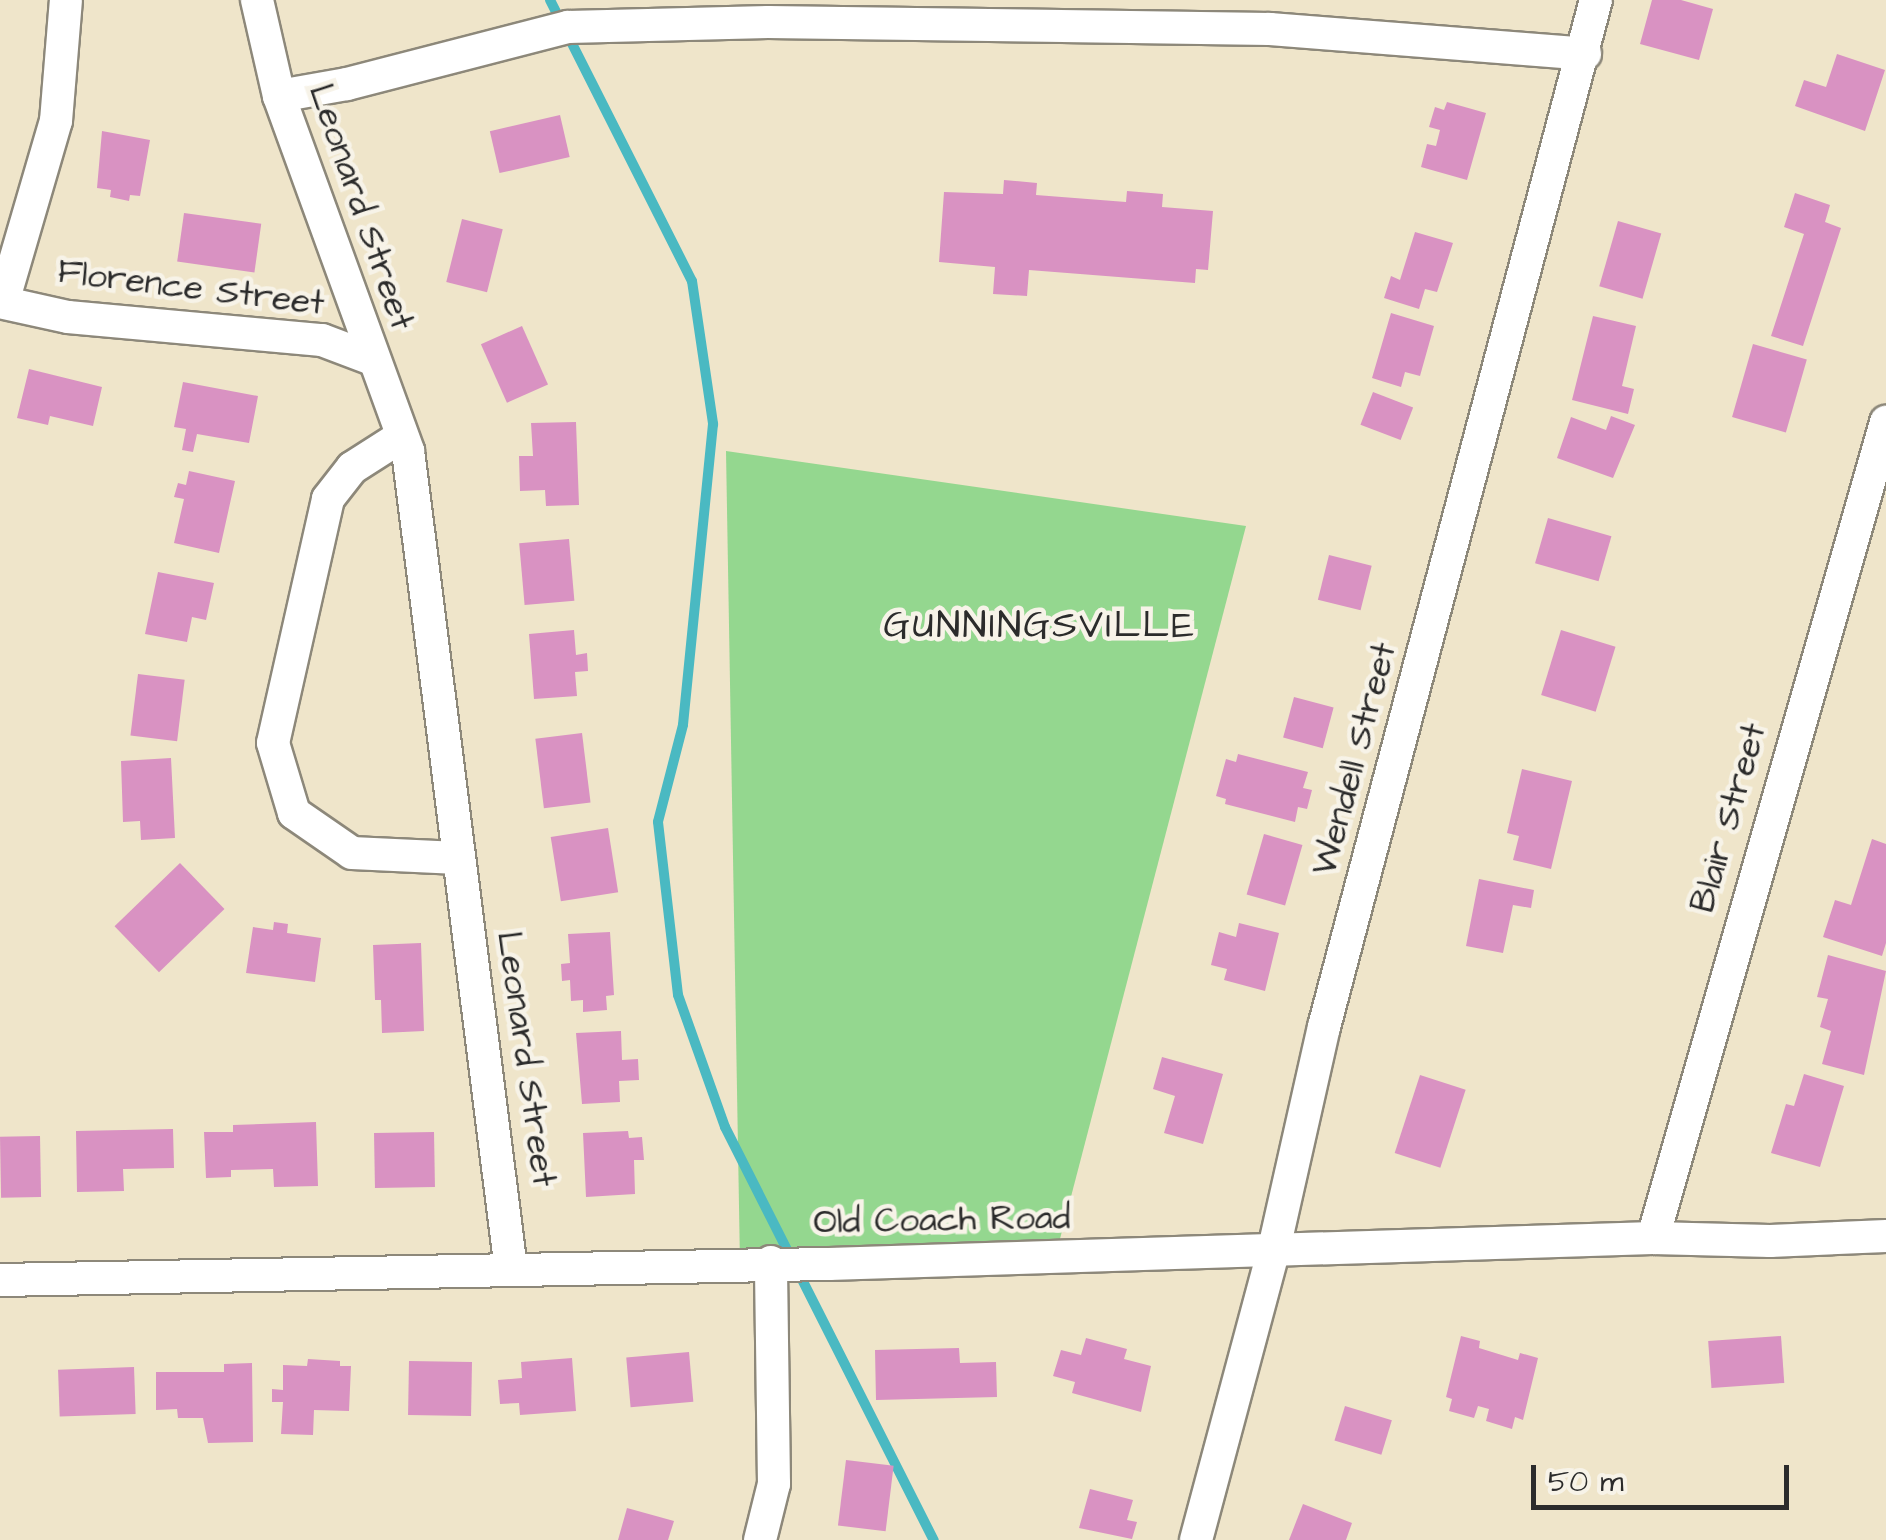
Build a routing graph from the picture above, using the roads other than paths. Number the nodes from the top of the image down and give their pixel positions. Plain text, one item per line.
1 (66, 0) edge
2 (257, 0) edge
3 (1596, 0) edge
4 (771, 11) edge
5 (1178, 13) edge
6 (1584, 54) junction
7 (279, 96) junction
8 (1, 302) edge
9 (372, 360) junction
10 (1886, 422) edge
11 (402, 436) junction
12 (458, 858) junction
13 (1886, 1236) edge
14 (1653, 1238) junction
15 (1273, 1252) junction
16 (771, 1262) junction
17 (511, 1270) junction
18 (0, 1280) edge
19 (760, 1540) edge
20 (1196, 1540) edge

1 - 8 street
2 - 7 street, Leonard Street
3 - 6 street, Wendell Street
4 - 5 street
4 - 7 street
5 - 6 street
6 - 15 street, Wendell Street
7 - 9 street, Leonard Street
8 - 9 street, Florence Street
9 - 11 street, Leonard Street
10 - 14 street, Blair Street
11 - 12 street, Leonard Street
11 - 12 street
12 - 17 street, Leonard Street
13 - 14 street, Old Coach Road
14 - 15 street, Old Coach Road
15 - 16 street, Old Coach Road
15 - 20 street, Wendell Street
16 - 17 street, Old Coach Road
16 - 19 street
17 - 18 street, Old Coach Road

